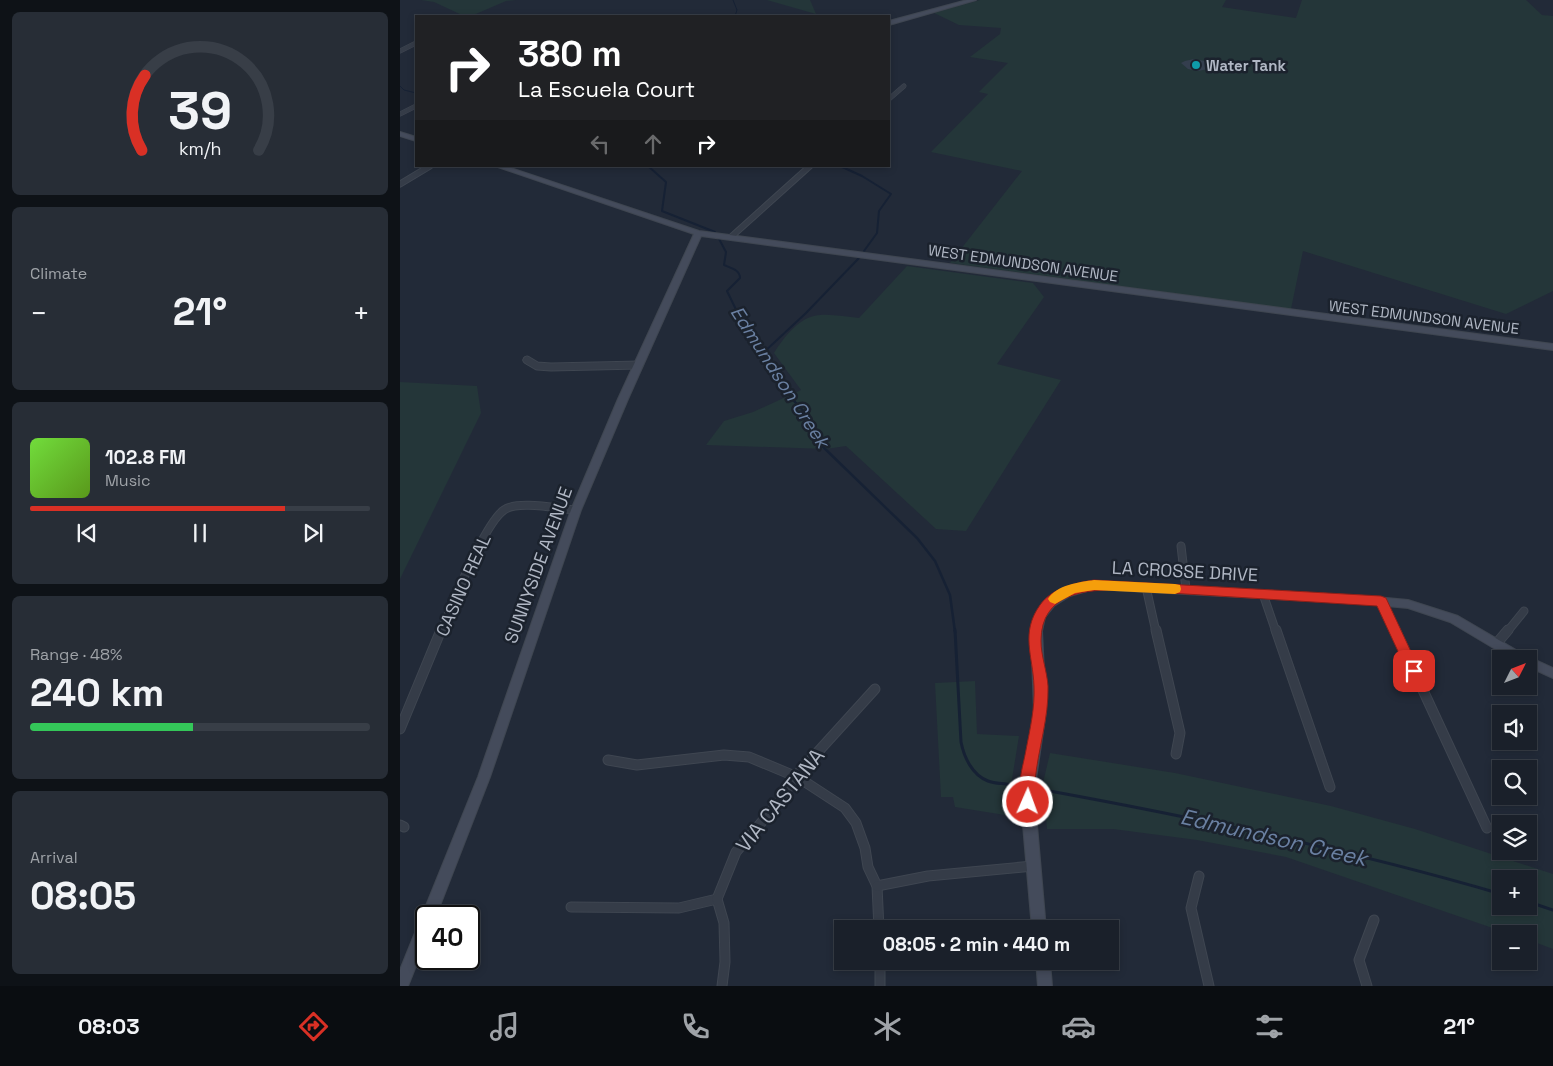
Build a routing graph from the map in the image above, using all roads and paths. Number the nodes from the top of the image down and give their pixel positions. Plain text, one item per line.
1 (973, 0) edge
2 (890, 23) edge
3 (415, 44) edge
4 (400, 51) edge
5 (904, 86) dead end
6 (890, 98) edge
7 (415, 106) edge
8 (400, 114) edge
9 (400, 134) edge
10 (415, 139) edge
11 (428, 167) edge
12 (501, 167) edge
13 (809, 167) edge
14 (400, 184) edge
15 (698, 233) junction
16 (731, 237) junction
17 (1553, 347) edge
18 (526, 360) dead end
19 (639, 365) junction
20 (576, 510) junction
21 (1181, 546) dead end
22 (1146, 587) junction
23 (1186, 589) junction
24 (1263, 594) junction
25 (1381, 601) junction
26 (1524, 611) dead end
27 (1497, 642) junction
28 (1509, 650) edge
29 (1538, 666) edge
30 (1553, 672) edge
31 (875, 690) dead end
32 (400, 730) edge
33 (1176, 754) dead end
34 (608, 760) dead end
35 (796, 777) junction
36 (1330, 787) dead end
37 (1487, 828) dead end
38 (1033, 866) junction
39 (1199, 876) dead end
40 (877, 886) junction
41 (718, 899) junction
42 (433, 905) edge
43 (571, 907) dead end
44 (879, 920) edge
45 (1038, 920) edge
46 (1374, 920) dead end
47 (415, 951) edge
48 (880, 970) edge
49 (1043, 970) edge
50 (401, 986) edge
51 (722, 986) edge
52 (880, 986) edge
53 (1045, 986) edge
54 (1209, 986) edge
55 (1368, 986) edge

1 - 2 street
3 - 4 street
5 - 6 street
7 - 8 street
9 - 10 street
11 - 14 street
12 - 15 street, WEST EDMUNDSON AVENUE
13 - 16 street
15 - 16 street, WEST EDMUNDSON AVENUE
15 - 19 street, SUNNYSIDE AVENUE
16 - 17 street, WEST EDMUNDSON AVENUE
18 - 19 street
19 - 20 street, SUNNYSIDE AVENUE
20 - 32 street, CASINO REAL
20 - 42 street, SUNNYSIDE AVENUE
21 - 23 street
22 - 23 street, LA CROSSE DRIVE
22 - 33 street
22 - 38 street, LA CROSSE DRIVE
23 - 24 street, LA CROSSE DRIVE
24 - 25 street, LA CROSSE DRIVE
24 - 36 street
25 - 27 street, LA CROSSE DRIVE
25 - 37 street
26 - 27 street
27 - 28 street, LA CROSSE DRIVE
29 - 30 street
31 - 35 street, VIA CASTANA
34 - 35 street
35 - 40 street
35 - 41 street, VIA CASTANA
38 - 40 street
38 - 45 street, LA CROSSE DRIVE
39 - 54 street
40 - 44 street
41 - 43 street
41 - 51 street
46 - 55 street
47 - 50 street
48 - 52 street
49 - 53 street

